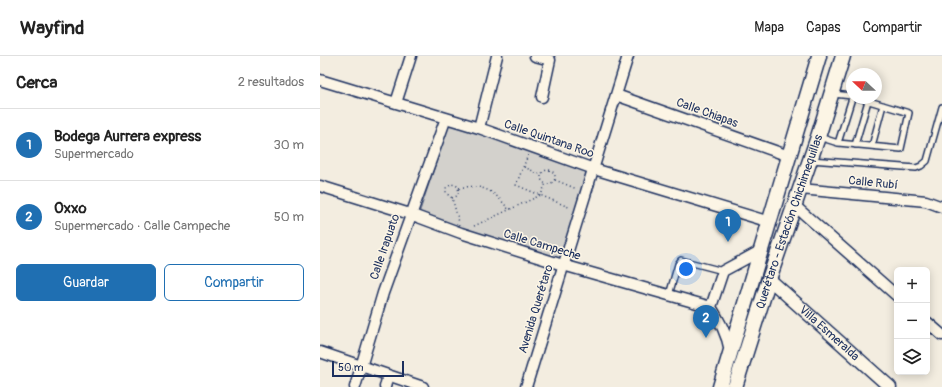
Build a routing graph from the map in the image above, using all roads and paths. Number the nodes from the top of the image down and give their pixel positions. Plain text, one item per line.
1 (411, 56) edge
2 (497, 56) edge
3 (535, 56) edge
4 (628, 56) edge
5 (819, 56) edge
6 (843, 56) edge
7 (813, 75) junction
8 (320, 80) edge
9 (831, 94) junction
10 (616, 95) junction
11 (846, 96) edge
12 (542, 97) dead end
13 (396, 103) junction
14 (850, 104) edge
15 (867, 104) edge
16 (879, 104) edge
17 (883, 105) junction
18 (942, 107) edge
19 (446, 118) junction
20 (479, 128) junction
21 (795, 135) junction
22 (818, 137) junction
23 (838, 143) junction
24 (855, 145) junction
25 (872, 146) junction
26 (528, 154) dead end
27 (789, 156) junction
28 (810, 160) junction
29 (523, 167) junction
30 (594, 169) junction
31 (542, 175) junction
32 (554, 180) junction
33 (546, 183) junction
34 (320, 186) edge
35 (458, 188) junction
36 (801, 189) junction
37 (577, 190) dead end
38 (541, 195) junction
39 (452, 198) junction
40 (795, 206) junction
41 (942, 207) edge
42 (571, 208) dead end
43 (509, 210) junction
44 (410, 214) junction
45 (770, 222) junction
46 (460, 225) dead end
47 (468, 229) dead end
48 (782, 242) junction
49 (762, 250) junction
50 (563, 265) junction
51 (723, 272) junction
52 (768, 279) junction
53 (894, 293) edge
54 (669, 295) junction
55 (711, 307) junction
56 (930, 325) edge
57 (942, 335) edge
58 (320, 352) edge
59 (730, 353) junction
60 (361, 365) junction
61 (388, 375) junction
62 (355, 387) edge
63 (385, 387) edge
64 (423, 387) edge
65 (526, 387) edge
66 (720, 387) edge
67 (735, 387) edge
68 (890, 387) edge

1 - 13 street
2 - 20 street
3 - 12 street
4 - 10 street, Avenida Querétaro
5 - 7 main road, Querétaro - Estación Chichimequillas
6 - 9 main road, Querétaro - Estación Chichimequillas
7 - 9 main road
7 - 21 main road, Querétaro - Estación Chichimequillas
8 - 13 street, Calle Quintana Roo
9 - 11 lane
9 - 22 main road, Querétaro - Estación Chichimequillas
10 - 27 street, Calle Chiapas
10 - 30 street, Avenida Querétaro
13 - 19 street, Calle Quintana Roo
14 - 23 lane
15 - 24 lane
16 - 17 lane
17 - 25 lane
17 - 25 lane
18 - 28 lane
19 - 20 street, Calle Quintana Roo
19 - 44 street, Calle Irapuato
20 - 30 street, Calle Quintana Roo
21 - 27 main road, Querétaro - Estación Chichimequillas
21 - 48 main road
22 - 23 lane
22 - 28 main road, Querétaro - Estación Chichimequillas
23 - 24 lane
24 - 25 lane
26 - 29 path
27 - 45 main road, Querétaro - Estación Chichimequillas
28 - 36 main road, Querétaro - Estación Chichimequillas
29 - 31 path
29 - 38 path
30 - 45 street, Calle Quintana Roo
30 - 50 street, Avenida Querétaro
31 - 32 path
31 - 33 path
32 - 33 path
32 - 37 path
33 - 38 path
34 - 44 street, Calle Campeche
35 - 39 path
35 - 39 path
35 - 43 path
36 - 40 main road, Querétaro - Estación Chichimequillas
36 - 41 street, Calle Rubí
38 - 42 path
38 - 43 path
39 - 46 path
40 - 48 main road, Querétaro - Estación Chichimequillas
40 - 53 street
43 - 47 path
44 - 50 street, Calle Campeche
44 - 60 street, Calle Irapuato
45 - 49 main road, Querétaro - Estación Chichimequillas
48 - 52 main road, Querétaro - Estación Chichimequillas
49 - 51 street
49 - 59 main road, Querétaro - Estación Chichimequillas
50 - 54 street, Calle Campeche
50 - 65 street, Avenida Querétaro
51 - 54 lane
51 - 55 street
52 - 67 main road, Querétaro - Estación Chichimequillas
52 - 68 street, Villa Esmeralda
54 - 55 street, Calle Campeche
55 - 59 street
56 - 57 street
58 - 60 street
59 - 66 main road, Querétaro - Estación Chichimequillas
60 - 61 street
60 - 62 street, Calle Irapuato
61 - 63 street
61 - 64 street

